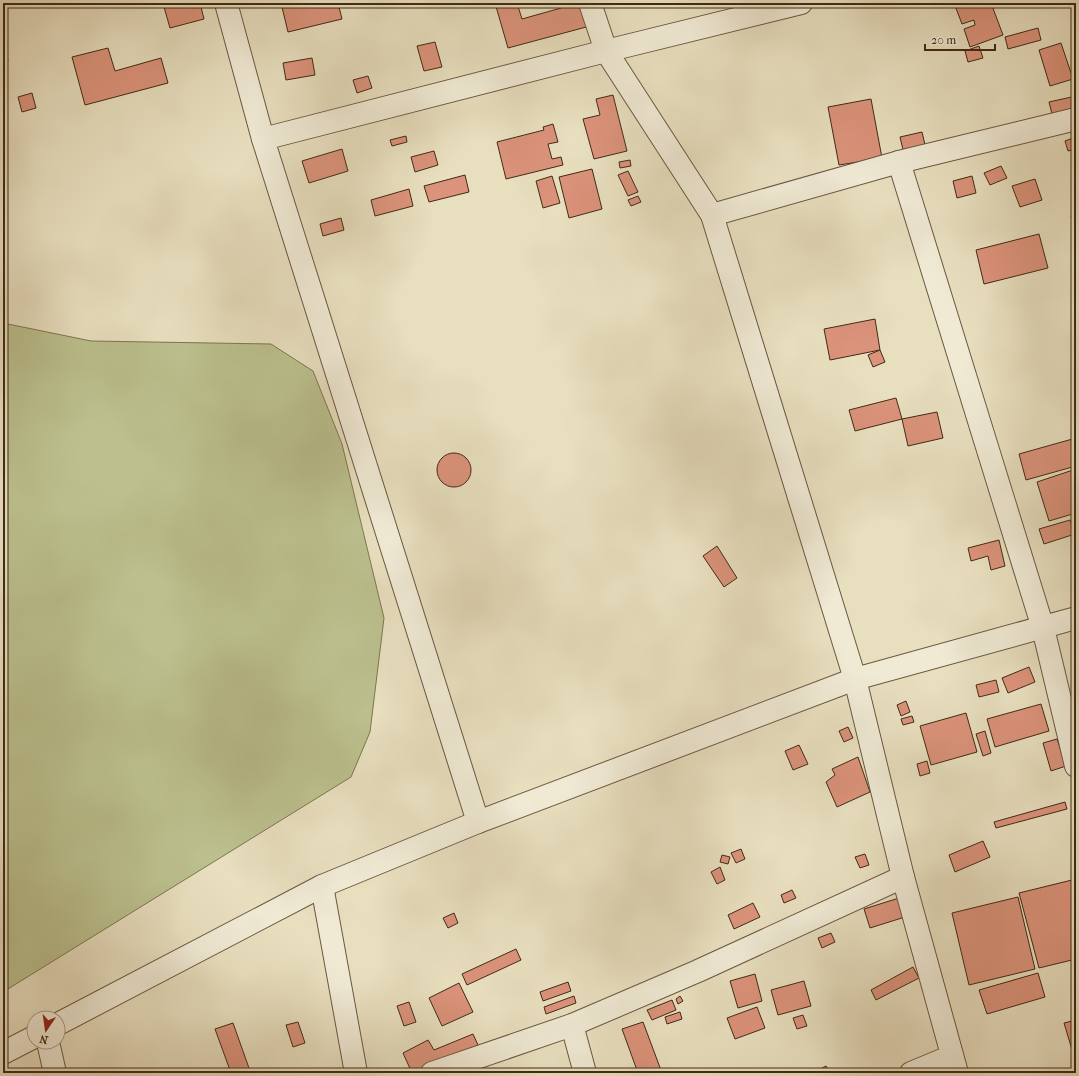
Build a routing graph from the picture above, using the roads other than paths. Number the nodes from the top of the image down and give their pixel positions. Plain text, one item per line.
1 (226, 3) edge
2 (590, 3) edge
3 (801, 3) edge
4 (606, 51) junction
5 (1076, 119) edge
6 (263, 139) junction
7 (899, 162) junction
8 (712, 214) junction
9 (1076, 618) edge
10 (1043, 628) junction
11 (855, 679) junction
12 (1076, 766) edge
13 (478, 822) junction
14 (903, 877) junction
15 (322, 886) junction
16 (66, 1020) edge
17 (572, 1024) junction
18 (26, 1041) edge
19 (50, 1050) edge
20 (3, 1054) edge
21 (954, 1064) edge
22 (55, 1073) edge
23 (356, 1073) edge
24 (432, 1073) edge
25 (585, 1073) edge
26 (912, 1073) edge

1 - 6 street
2 - 4 street
3 - 4 street
4 - 6 street
4 - 8 street
5 - 7 street
6 - 13 street
7 - 8 street
7 - 10 street
8 - 11 street
9 - 10 street
10 - 11 street
10 - 12 street
11 - 13 street
11 - 14 street
13 - 15 street
14 - 17 street
14 - 21 street
15 - 16 street
15 - 23 street
17 - 24 street
17 - 25 street
18 - 20 street
19 - 22 street
21 - 26 street

